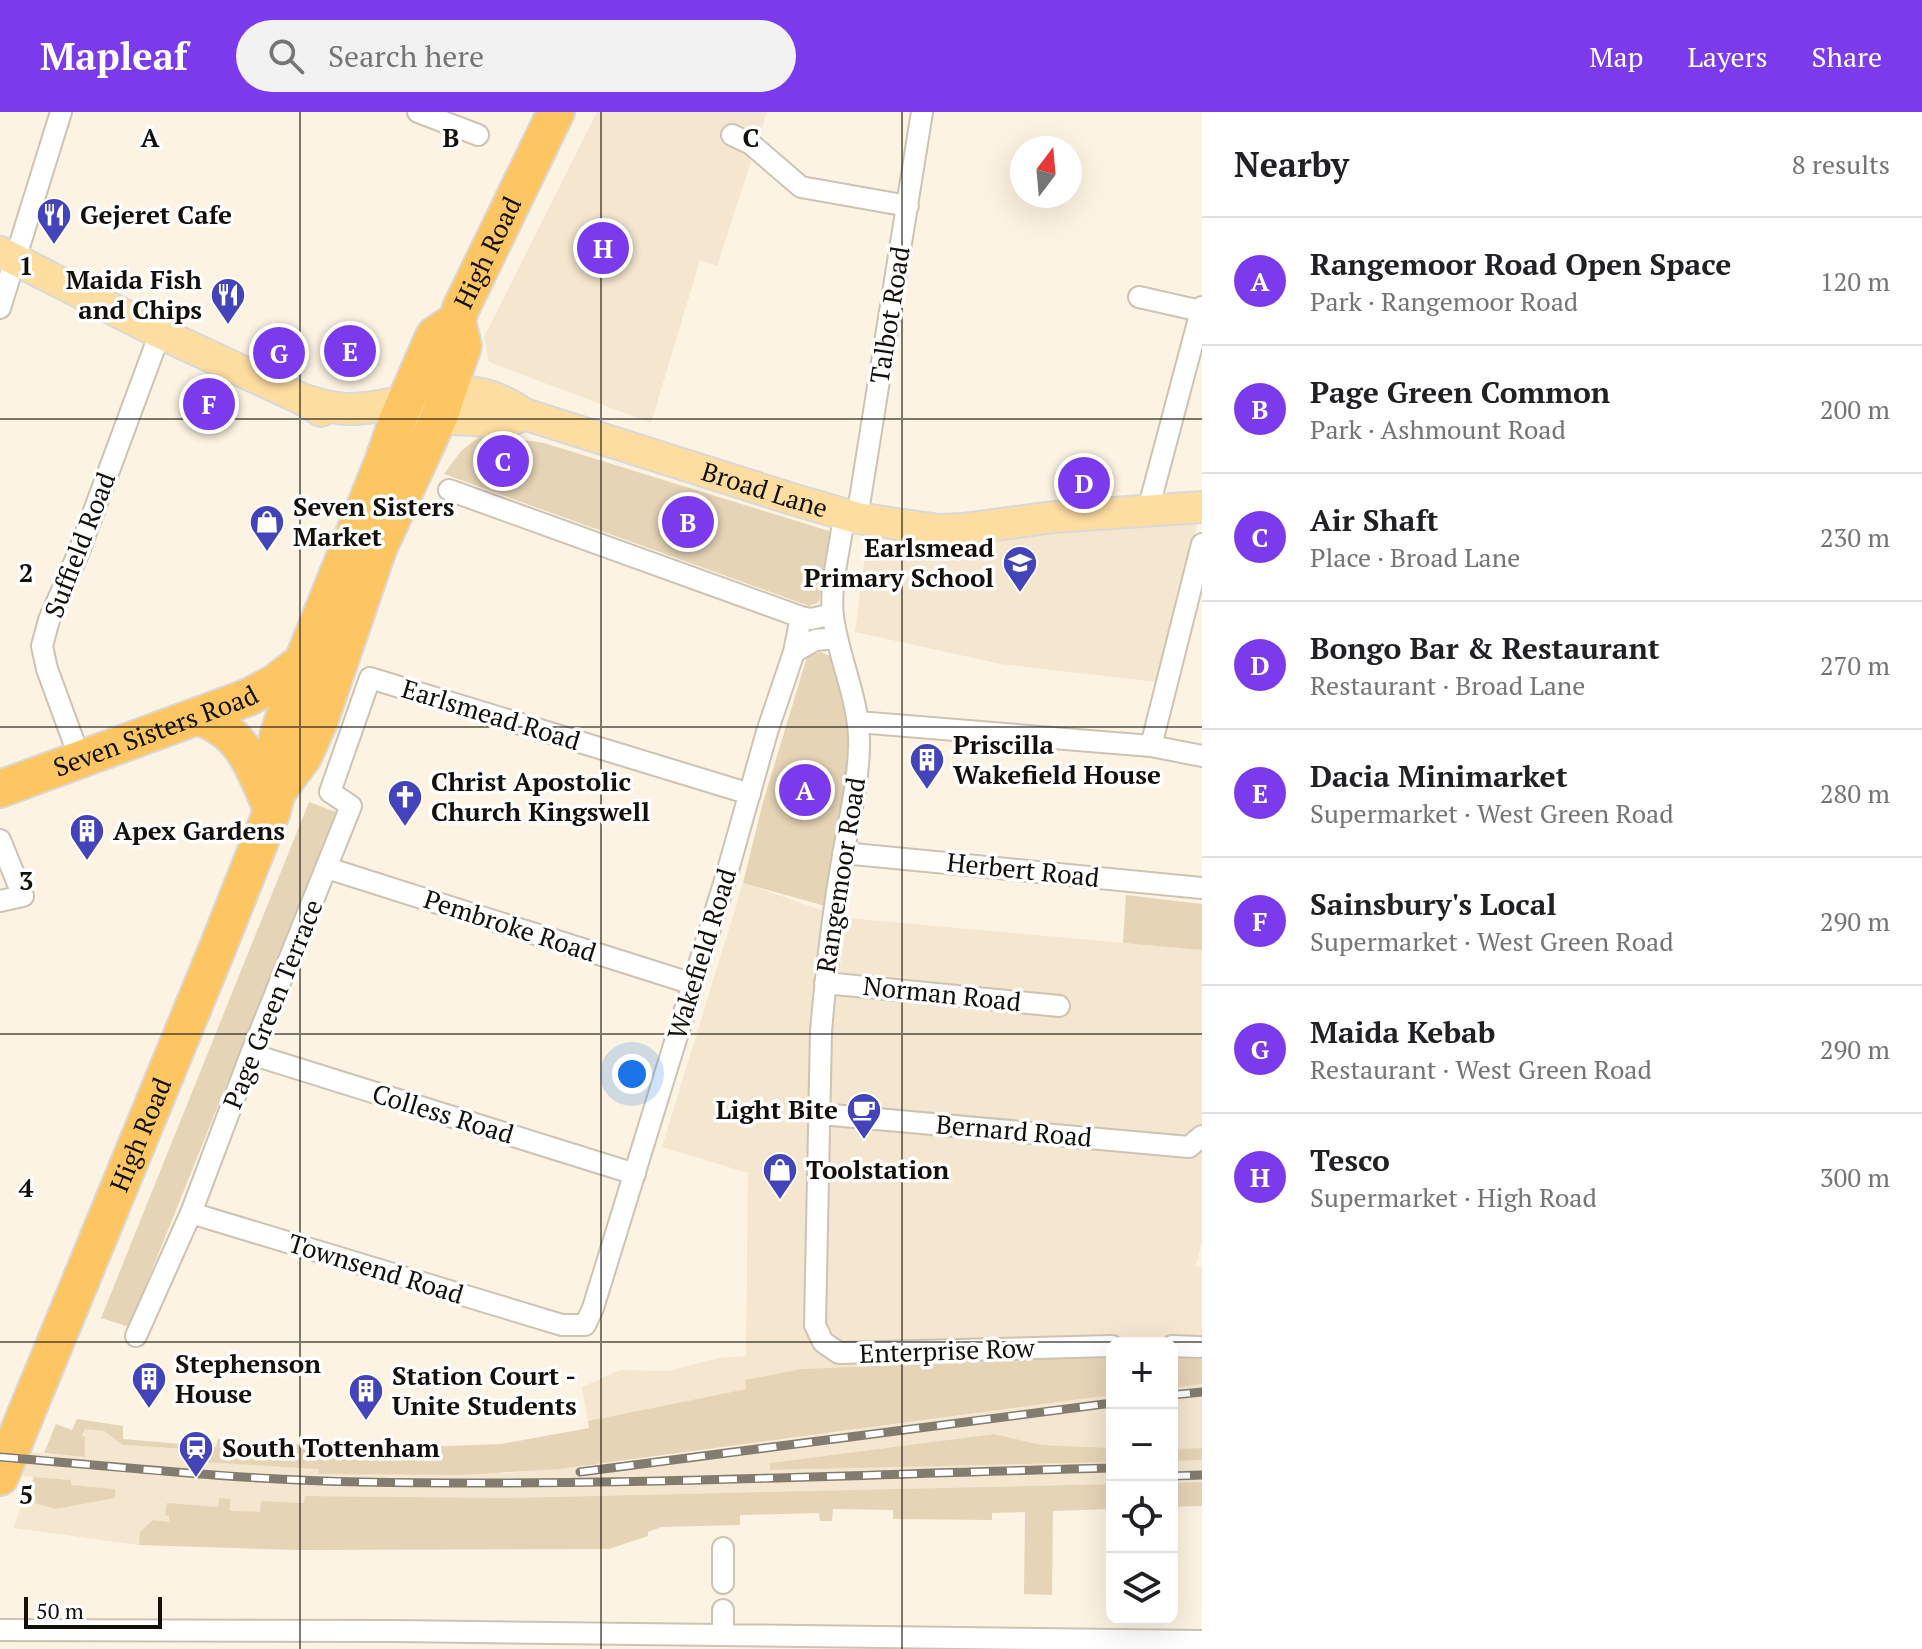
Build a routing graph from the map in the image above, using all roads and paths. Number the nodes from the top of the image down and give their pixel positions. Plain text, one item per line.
1 (61, 112) edge
2 (418, 112) edge
3 (556, 112) edge
4 (922, 112) edge
5 (478, 135) dead end
6 (732, 135) dead end
7 (908, 206) junction
8 (8, 257) edge
9 (1139, 297) dead end
10 (0, 308) edge
11 (1202, 309) edge
12 (457, 320) junction
13 (160, 333) junction
14 (443, 405) junction
15 (402, 410) junction
16 (449, 490) dead end
17 (1202, 507) edge
18 (1148, 510) junction
19 (850, 516) junction
20 (1202, 544) edge
21 (355, 611) junction
22 (833, 614) junction
23 (801, 617) junction
24 (837, 638) junction
25 (794, 652) junction
26 (303, 661) junction
27 (370, 678) joint
28 (198, 717) junction
29 (858, 722) junction
30 (1151, 746) junction
31 (1202, 756) edge
32 (80, 759) junction
33 (0, 789) edge
34 (750, 794) junction
35 (274, 802) junction
36 (0, 840) edge
37 (843, 853) junction
38 (327, 868) junction
39 (1202, 888) edge
40 (0, 901) edge
41 (825, 983) junction
42 (693, 984) junction
43 (1059, 1006) dead end
44 (251, 1054) junction
45 (821, 1114) junction
46 (1202, 1136) edge
47 (635, 1174) junction
48 (191, 1213) junction
49 (562, 1325) joint
50 (136, 1336) dead end
51 (1106, 1346) edge
52 (1178, 1346) edge
53 (1199, 1347) dead end
54 (0, 1477) edge
55 (723, 1548) dead end
56 (723, 1583) dead end
57 (723, 1610) dead end
58 (0, 1630) edge
59 (723, 1635) junction
60 (396, 1640) edge
61 (1202, 1641) edge
62 (926, 1643) edge

1 - 8 street
2 - 5 street
3 - 12 highway, High Road
4 - 7 street, Talbot Road
6 - 7 street
7 - 19 street, Talbot Road
8 - 10 street
8 - 13 main road, Broad Lane
9 - 11 street
11 - 18 street
12 - 14 highway, High Road
12 - 15 highway
13 - 15 main road, Broad Lane
13 - 32 street, Suffield Road
14 - 15 main road, Broad Lane
14 - 19 main road, Broad Lane
14 - 21 highway, High Road
15 - 26 highway
16 - 23 street
17 - 18 main road, Broad Lane
18 - 19 main road, Broad Lane
19 - 22 street
20 - 30 street
21 - 26 highway, Seven Sisters Road
21 - 35 highway, High Road
22 - 23 street
22 - 24 street
23 - 25 street, Wakefield Road
24 - 25 street
24 - 29 street, Rangemoor Road
25 - 34 street, Wakefield Road
26 - 28 highway, Seven Sisters Road
26 - 35 highway
27 - 34 street, Earlsmead Road
27 - 38 street, Page Green Terrace
28 - 32 highway, Seven Sisters Road
28 - 35 highway
29 - 30 street
29 - 37 street, Rangemoor Road
30 - 31 street
32 - 33 highway, Seven Sisters Road
34 - 42 street, Wakefield Road
35 - 54 highway, High Road
36 - 40 street
37 - 39 street, Herbert Road
37 - 41 street, Rangemoor Road
38 - 42 street, Pembroke Road
38 - 44 street, Page Green Terrace
41 - 43 street, Norman Road
41 - 45 street, Rangemoor Road
42 - 47 street, Wakefield Road
44 - 47 street, Colless Road
44 - 48 street, Page Green Terrace
45 - 46 street, Bernard Road
45 - 51 street, Enterprise Row
47 - 49 street, Wakefield Road
48 - 49 street, Townsend Road
48 - 50 street, Page Green Terrace
52 - 53 street
55 - 56 street
57 - 59 street
58 - 60 street
59 - 60 street
59 - 62 street
61 - 62 street

